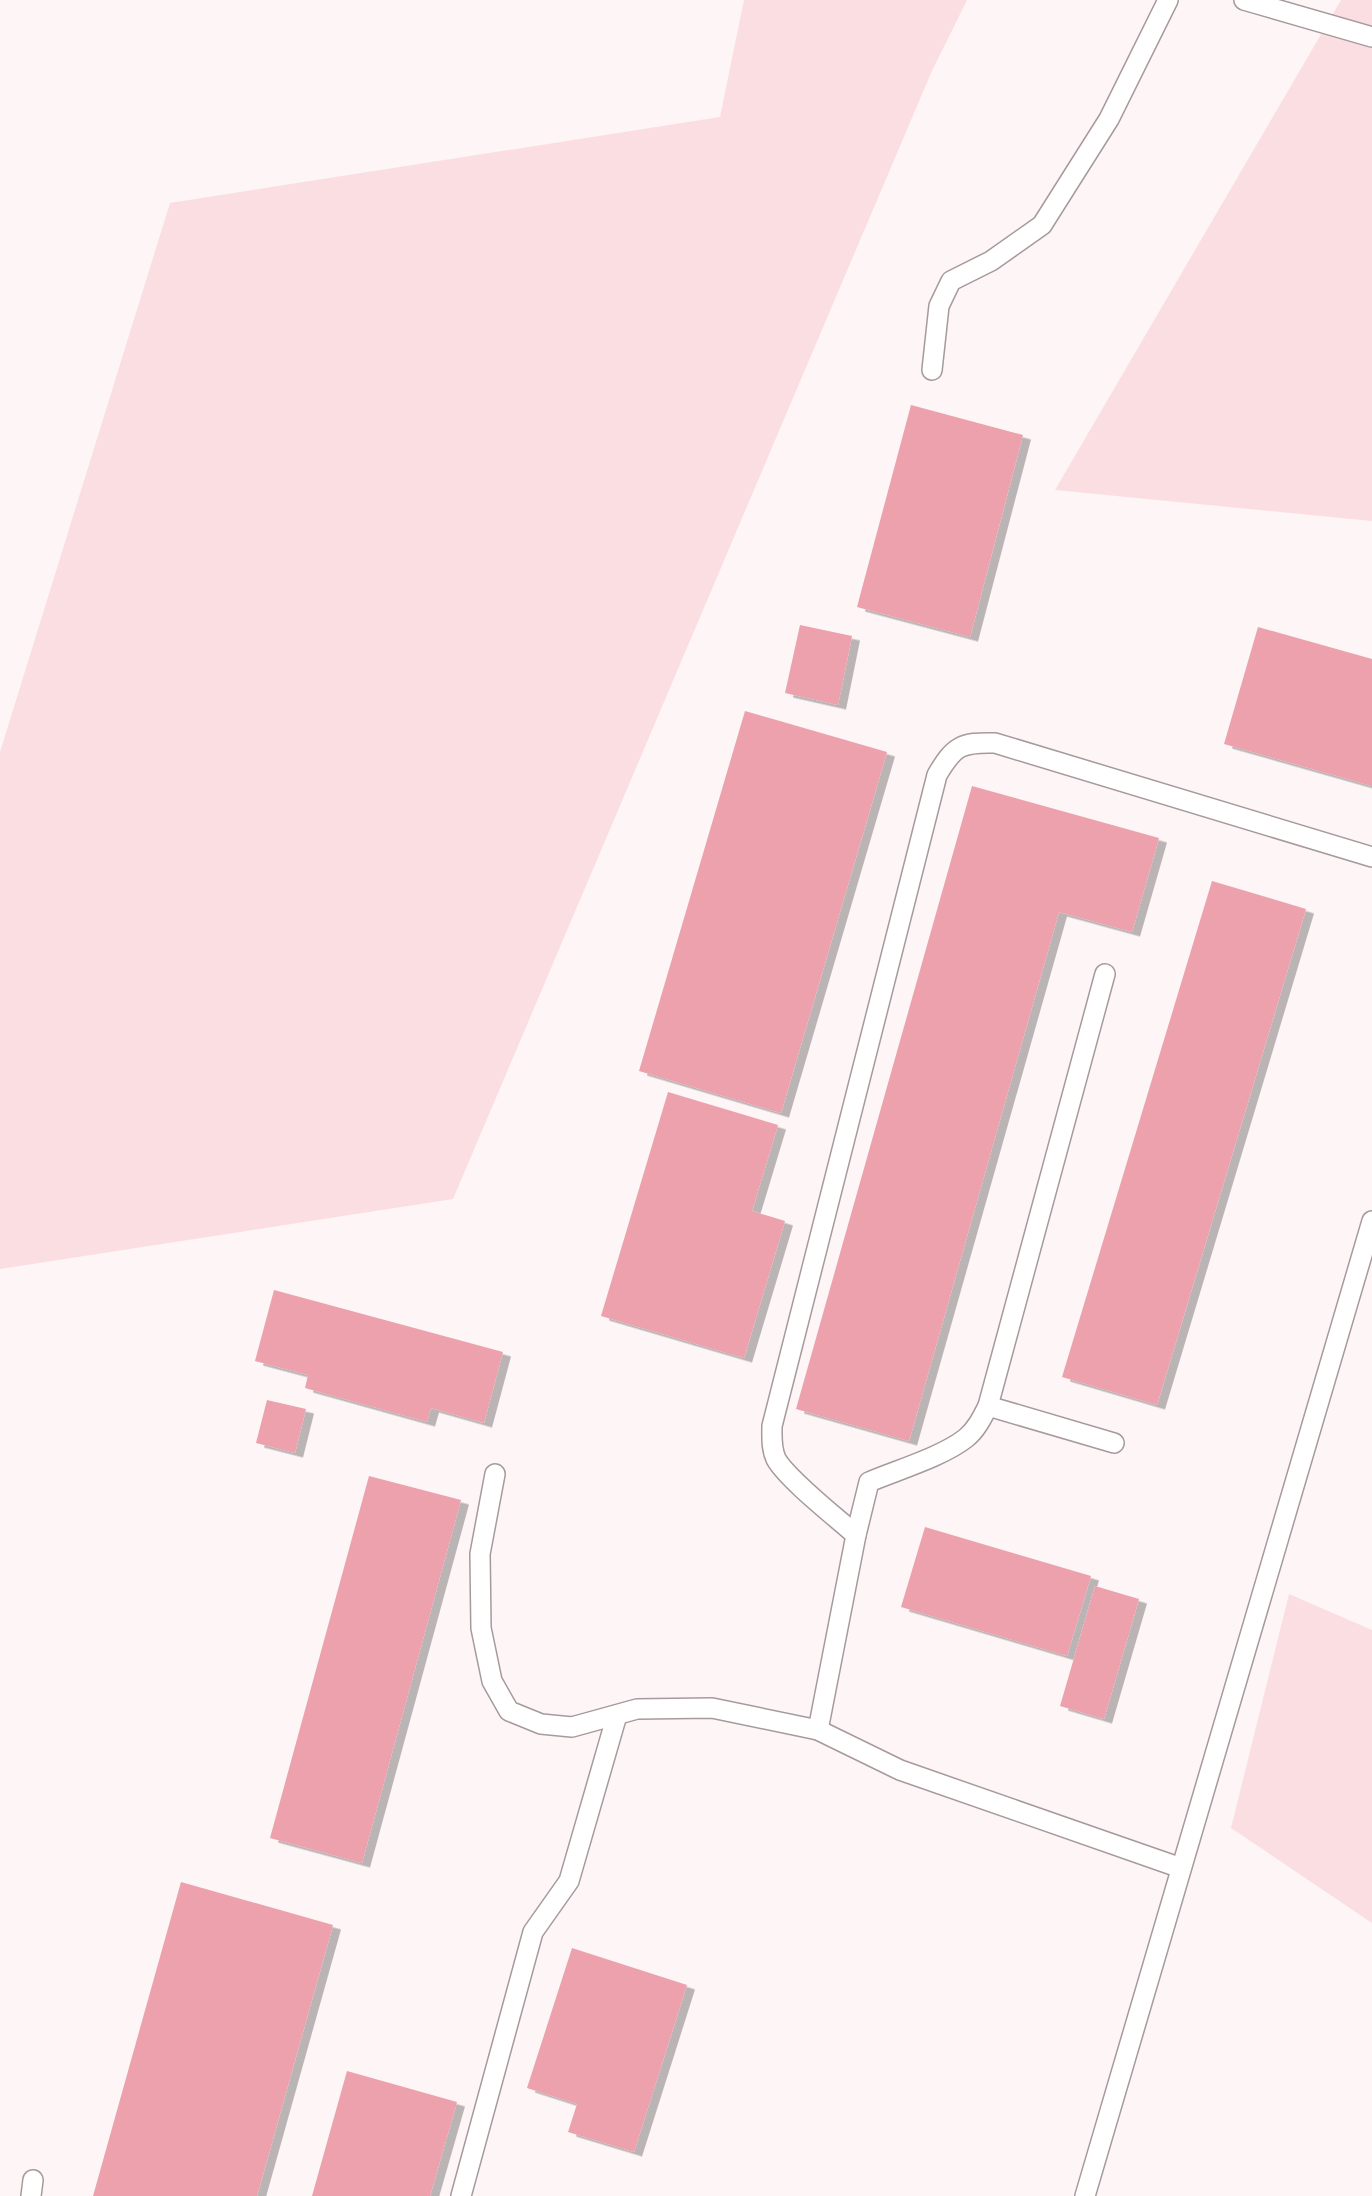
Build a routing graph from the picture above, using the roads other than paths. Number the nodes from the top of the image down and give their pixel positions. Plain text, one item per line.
1 (1168, 0) edge
2 (1244, 0) edge
3 (1372, 37) edge
4 (932, 370) dead end
5 (1372, 857) edge
6 (1105, 974) dead end
7 (1372, 1221) edge
8 (988, 1406) junction
9 (1114, 1443) dead end
10 (495, 1474) dead end
11 (856, 1535) junction
12 (617, 1715) junction
13 (818, 1730) junction
14 (1181, 1868) junction
15 (461, 2196) edge
16 (1085, 2196) edge

1 - 4 lane
2 - 3 lane
5 - 11 lane
6 - 8 lane
7 - 14 lane
8 - 9 lane
8 - 11 lane
10 - 12 lane
11 - 13 lane
12 - 13 lane
12 - 15 lane
13 - 14 lane
14 - 16 lane

